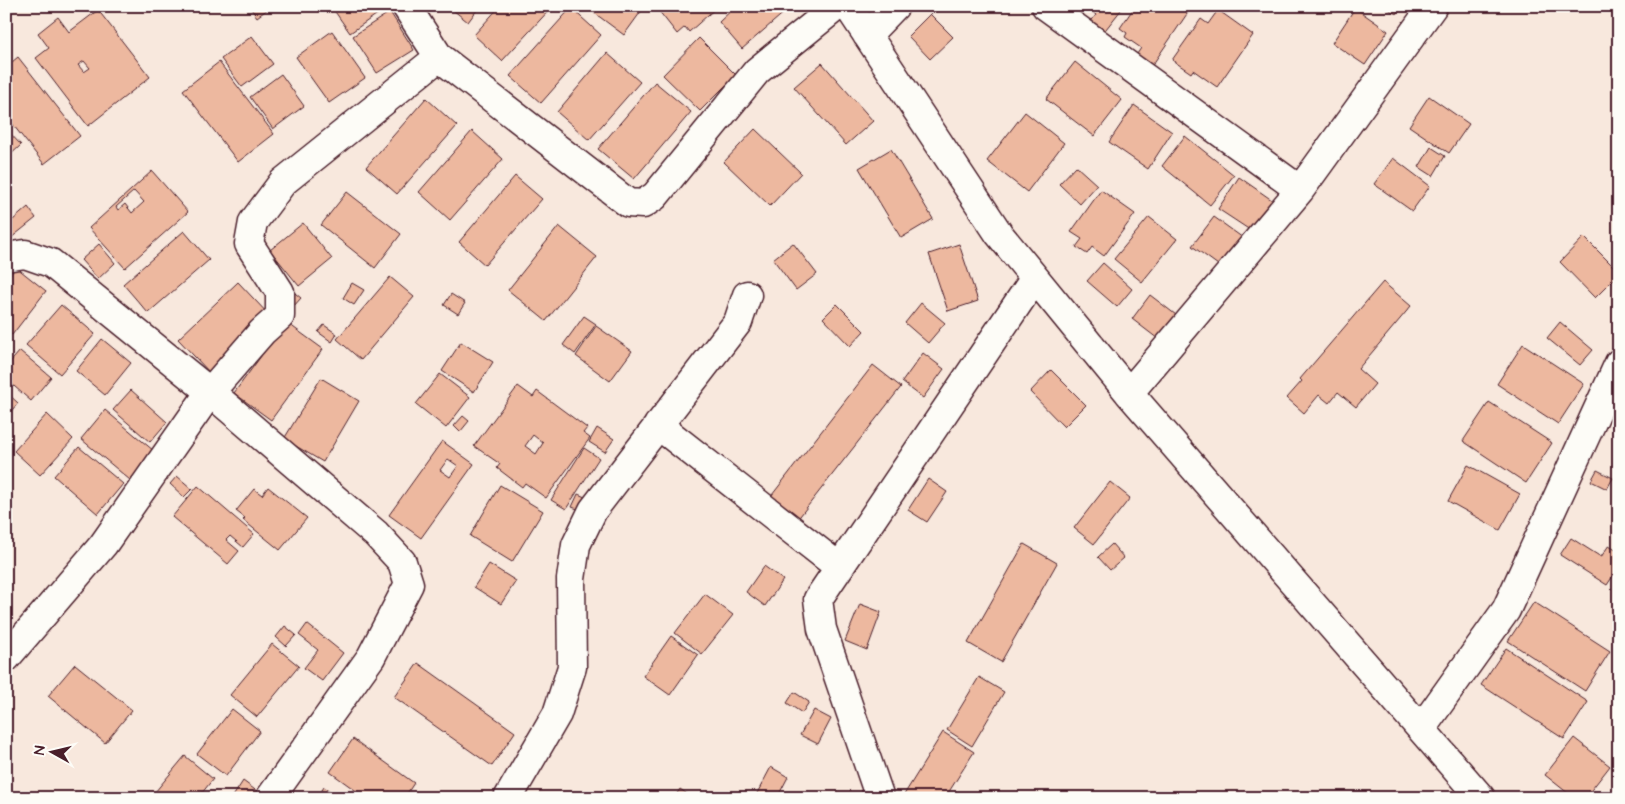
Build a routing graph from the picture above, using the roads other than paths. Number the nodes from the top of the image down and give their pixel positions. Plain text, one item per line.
1 (406, 6) edge
2 (837, 6) edge
3 (848, 6) edge
4 (895, 6) edge
5 (1046, 6) edge
6 (1433, 6) edge
7 (867, 35) junction
8 (439, 57) junction
9 (1300, 190) junction
10 (6, 258) edge
11 (1035, 278) junction
12 (747, 295) dead end
13 (1616, 376) edge
14 (210, 392) junction
15 (1129, 393) junction
16 (658, 425) junction
17 (839, 566) junction
18 (6, 658) edge
19 (1421, 729) junction
20 (270, 798) edge
21 (508, 798) edge
22 (880, 798) edge
23 (1481, 798) edge

1 - 8 street
2 - 8 street
3 - 7 street
4 - 7 street
5 - 9 street
6 - 9 street
7 - 11 street
8 - 14 street
9 - 15 street
10 - 14 street
11 - 15 street
11 - 17 street
12 - 16 street
13 - 19 street
14 - 18 street
14 - 20 street
15 - 19 street
16 - 17 street
16 - 21 street
17 - 22 street
19 - 23 street

